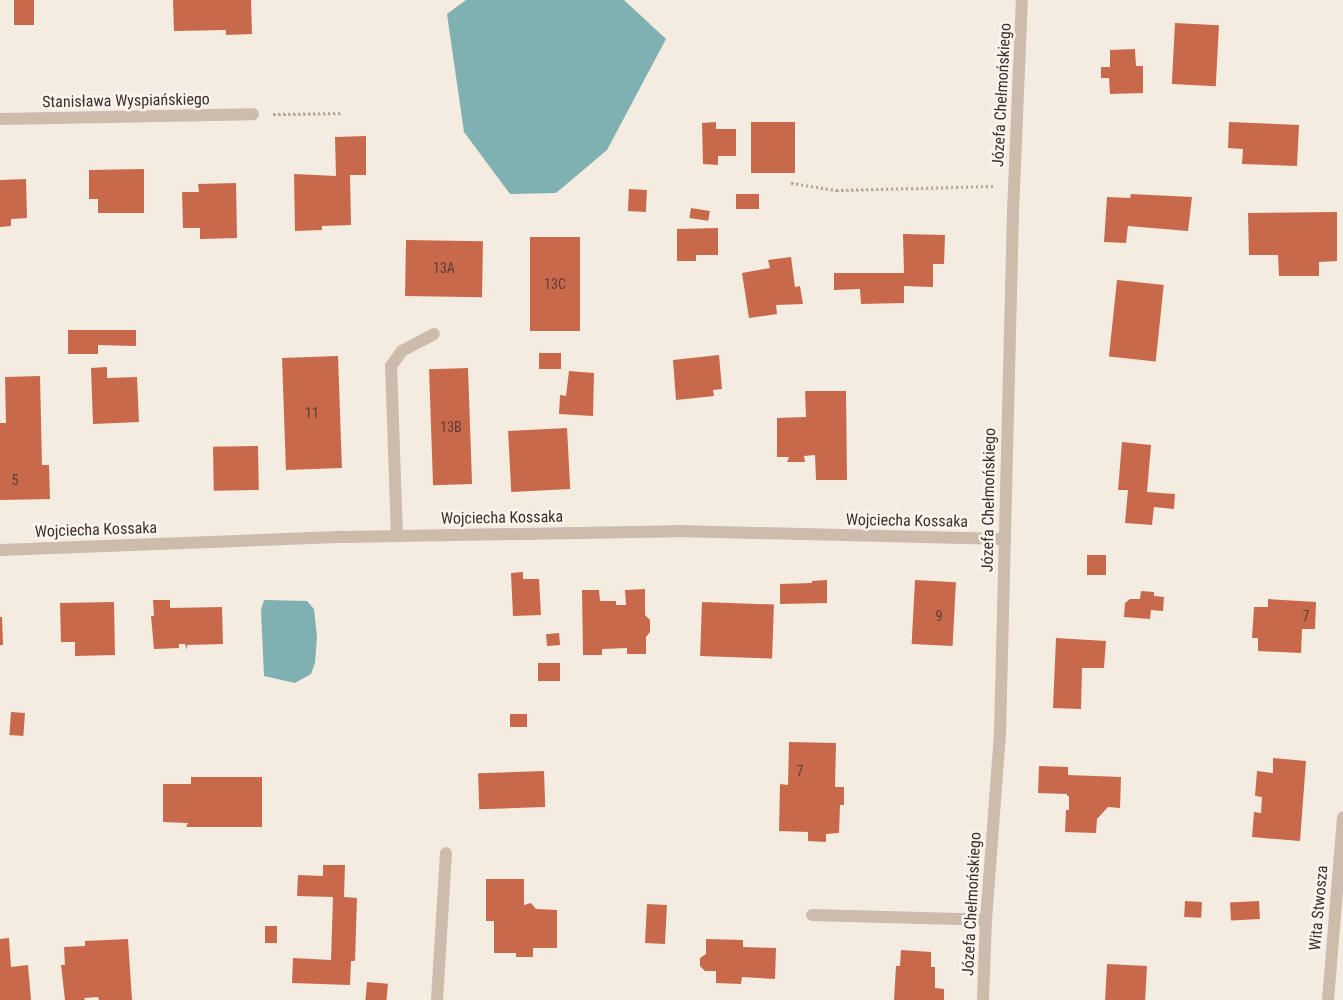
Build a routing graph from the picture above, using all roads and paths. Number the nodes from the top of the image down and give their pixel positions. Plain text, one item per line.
1 (1022, 0) edge
2 (342, 113) dead end
3 (253, 114) joint
4 (0, 119) edge
5 (791, 183) dead end
6 (1014, 186) junction
7 (434, 334) dead end
8 (397, 536) junction
9 (1004, 539) junction
10 (0, 550) edge
11 (1343, 818) edge
12 (446, 853) dead end
13 (812, 915) dead end
14 (986, 920) junction
15 (437, 1000) edge
16 (983, 1000) edge
17 (1328, 1000) edge

1 - 6 street, Józefa Chełmońskiego
2 - 3 path
3 - 4 street, Stanisława Wyspiańskiego
5 - 6 path
6 - 9 street, Józefa Chełmońskiego
7 - 8 street
8 - 9 street, Wojciecha Kossaka
8 - 10 street, Wojciecha Kossaka
9 - 14 street, Józefa Chełmońskiego
11 - 17 street, Wita Stwosza
12 - 15 street
13 - 14 street
14 - 16 street, Józefa Chełmońskiego

